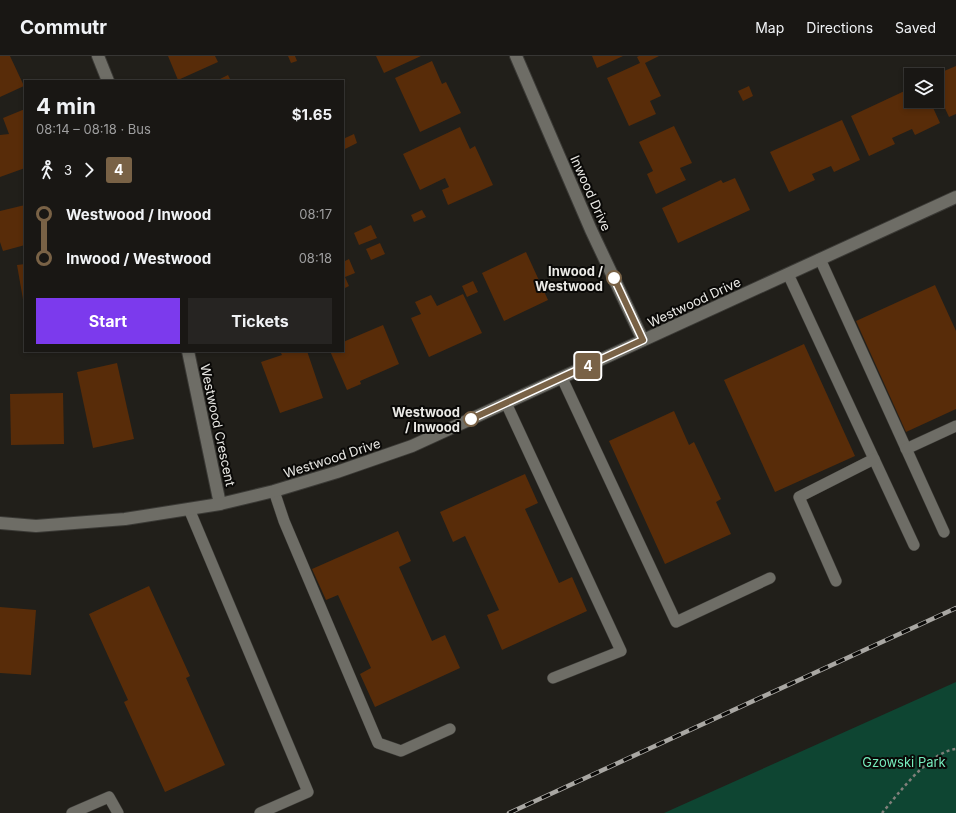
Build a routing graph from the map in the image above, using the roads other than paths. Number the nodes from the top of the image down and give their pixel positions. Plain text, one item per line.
1 (98, 56) edge
2 (516, 56) edge
3 (108, 80) edge
4 (956, 197) edge
5 (820, 259) junction
6 (788, 274) junction
7 (643, 340) junction
8 (188, 352) edge
9 (562, 378) junction
10 (506, 403) junction
11 (956, 426) edge
12 (906, 449) junction
13 (874, 459) junction
14 (274, 491) junction
15 (220, 504) junction
16 (189, 510) junction
17 (0, 524) edge
18 (944, 532) dead end
19 (914, 545) dead end
20 (770, 578) dead end
21 (836, 581) dead end
22 (554, 678) dead end
23 (450, 729) dead end
24 (72, 813) edge
25 (118, 813) edge
26 (260, 813) edge

1 - 3 street
2 - 7 street, Inwood Drive
4 - 5 street, Westwood Drive
5 - 6 street, Westwood Drive
5 - 12 lane
6 - 7 street, Westwood Drive
6 - 13 lane
7 - 9 street, Westwood Drive
8 - 15 street, Westwood Crescent
9 - 10 street, Westwood Drive
9 - 20 lane
10 - 14 street, Westwood Drive
10 - 22 lane
11 - 12 lane
12 - 18 lane
13 - 19 lane
13 - 21 lane
14 - 15 street, Westwood Drive
14 - 23 lane
15 - 16 street, Westwood Drive
16 - 17 street, Westwood Drive
16 - 26 lane
24 - 25 lane

